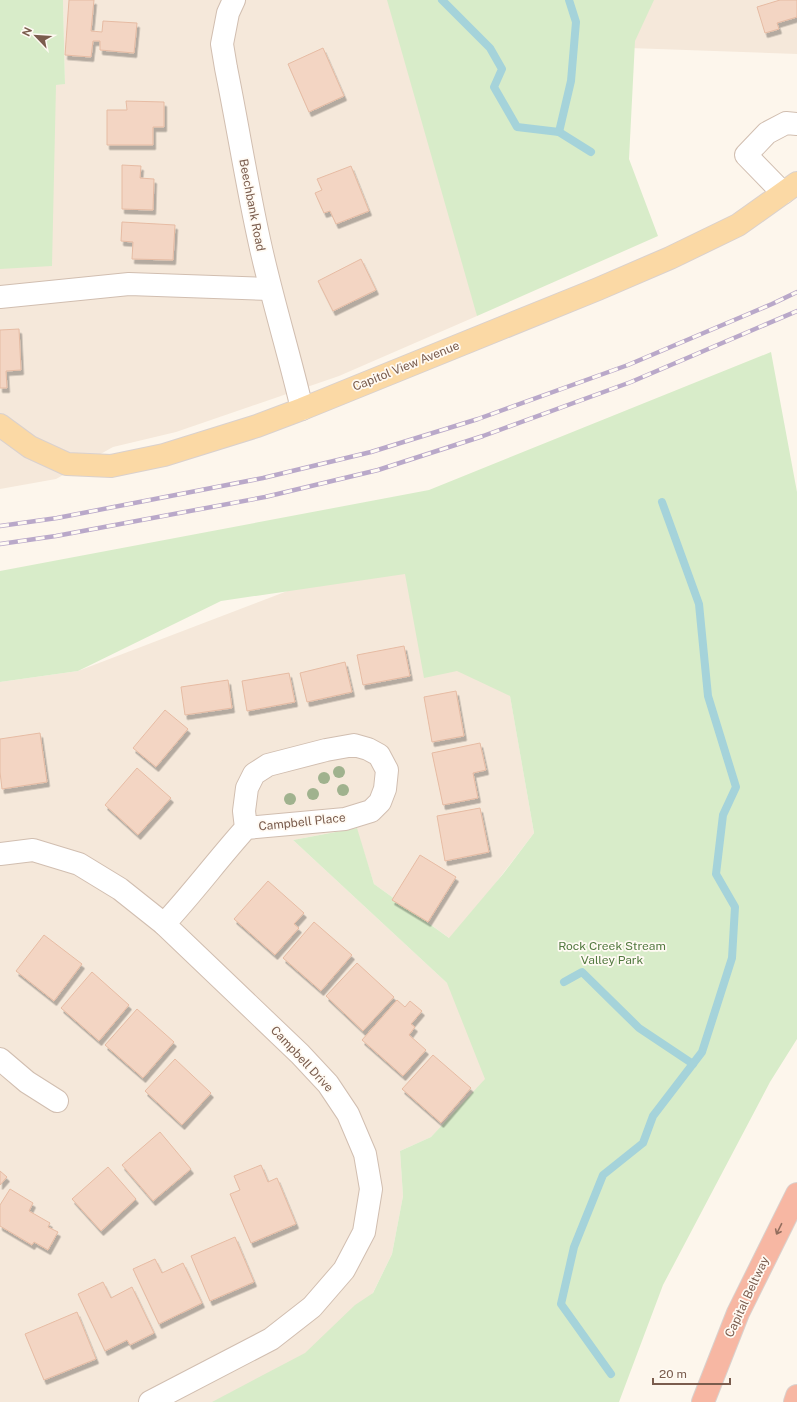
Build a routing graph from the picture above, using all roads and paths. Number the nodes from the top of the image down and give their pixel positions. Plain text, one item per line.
1 (234, 0) edge
2 (797, 124) edge
3 (790, 188) edge
4 (270, 289) junction
5 (0, 297) edge
6 (302, 408) junction
7 (0, 425) edge
8 (246, 828) junction
9 (0, 854) edge
10 (164, 924) junction
11 (0, 1059) edge
12 (57, 1101) dead end
13 (797, 1194) edge
14 (797, 1396) edge
15 (150, 1402) edge
16 (703, 1402) edge
17 (795, 1402) edge

1 - 4 street, Beechbank Road
2 - 3 street
3 - 6 main road, Capitol View Avenue
4 - 5 street
4 - 6 street, Beechbank Road
6 - 7 main road, Capitol View Avenue
8 - 8 street, Campbell Place
8 - 10 street, Campbell Place
9 - 10 street, Campbell Drive
10 - 15 street, Campbell Drive
11 - 12 street
13 -> 16 highway, Capital Beltway
14 - 17 highway

